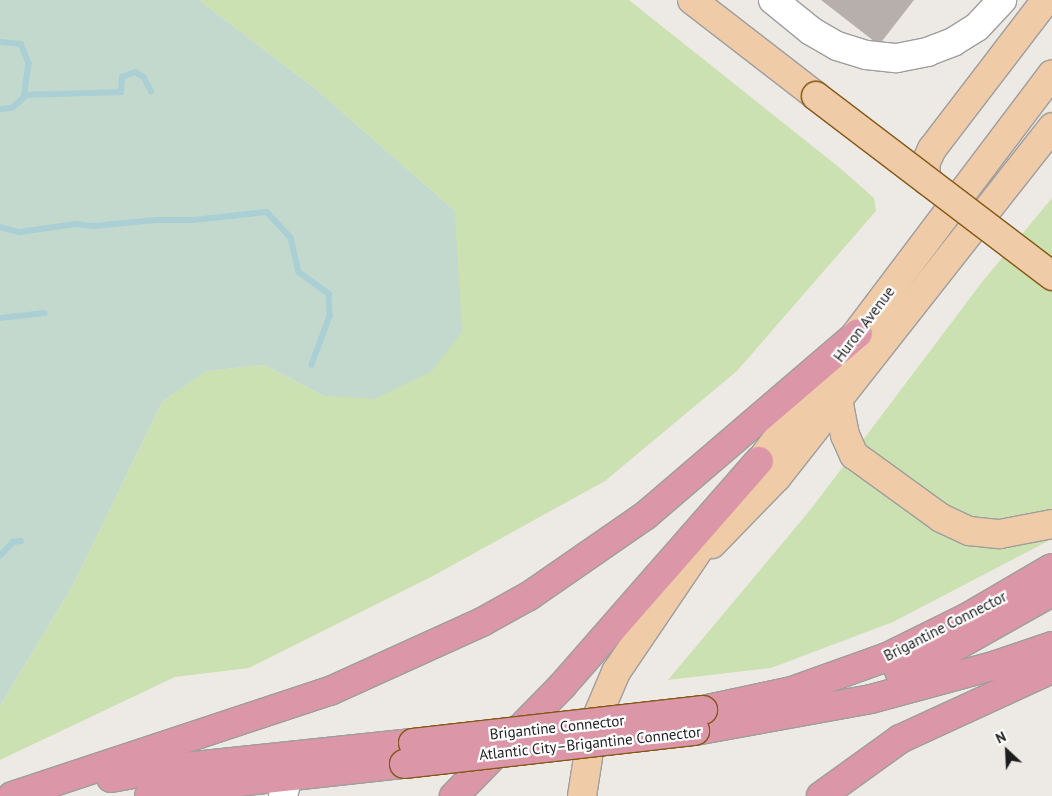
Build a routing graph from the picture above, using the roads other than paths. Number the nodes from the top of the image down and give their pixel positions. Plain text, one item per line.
1 (692, 0) edge
2 (773, 0) edge
3 (1002, 0) edge
4 (1046, 0) edge
5 (1052, 74) edge
6 (1052, 127) edge
7 (927, 182) junction
8 (1052, 276) edge
9 (858, 333) junction
10 (838, 399) junction
11 (759, 461) junction
12 (1052, 524) edge
13 (1052, 568) edge
14 (681, 577) junction
15 (1052, 592) edge
16 (1052, 646) edge
17 (1052, 669) edge
18 (699, 721) junction
19 (742, 725) junction
20 (408, 753) junction
21 (285, 786) edge
22 (830, 789) edge
23 (12, 796) edge
24 (34, 796) edge
25 (149, 796) edge
26 (454, 796) edge
27 (582, 796) edge

1 - 7 main road, bridge
2 - 3 street
4 - 7 main road
5 - 9 main road, Huron Avenue
6 - 10 main road, Huron Avenue
7 - 8 main road, bridge
9 - 11 main road, Huron Avenue
9 - 23 highway
10 - 12 main road
10 - 14 main road, Huron Avenue
11 - 14 main road, Huron Avenue
11 - 26 highway
13 - 18 highway, Brigantine Connector
14 - 27 main road, Huron Avenue
15 - 19 highway
16 - 19 highway, Atlantic City–Brigantine Connector
17 - 22 highway
18 - 19 highway, Atlantic City–Brigantine Connector
18 - 20 highway, Brigantine Connector, bridge
20 - 21 highway
20 - 24 highway, Brigantine Connector
21 - 25 highway

